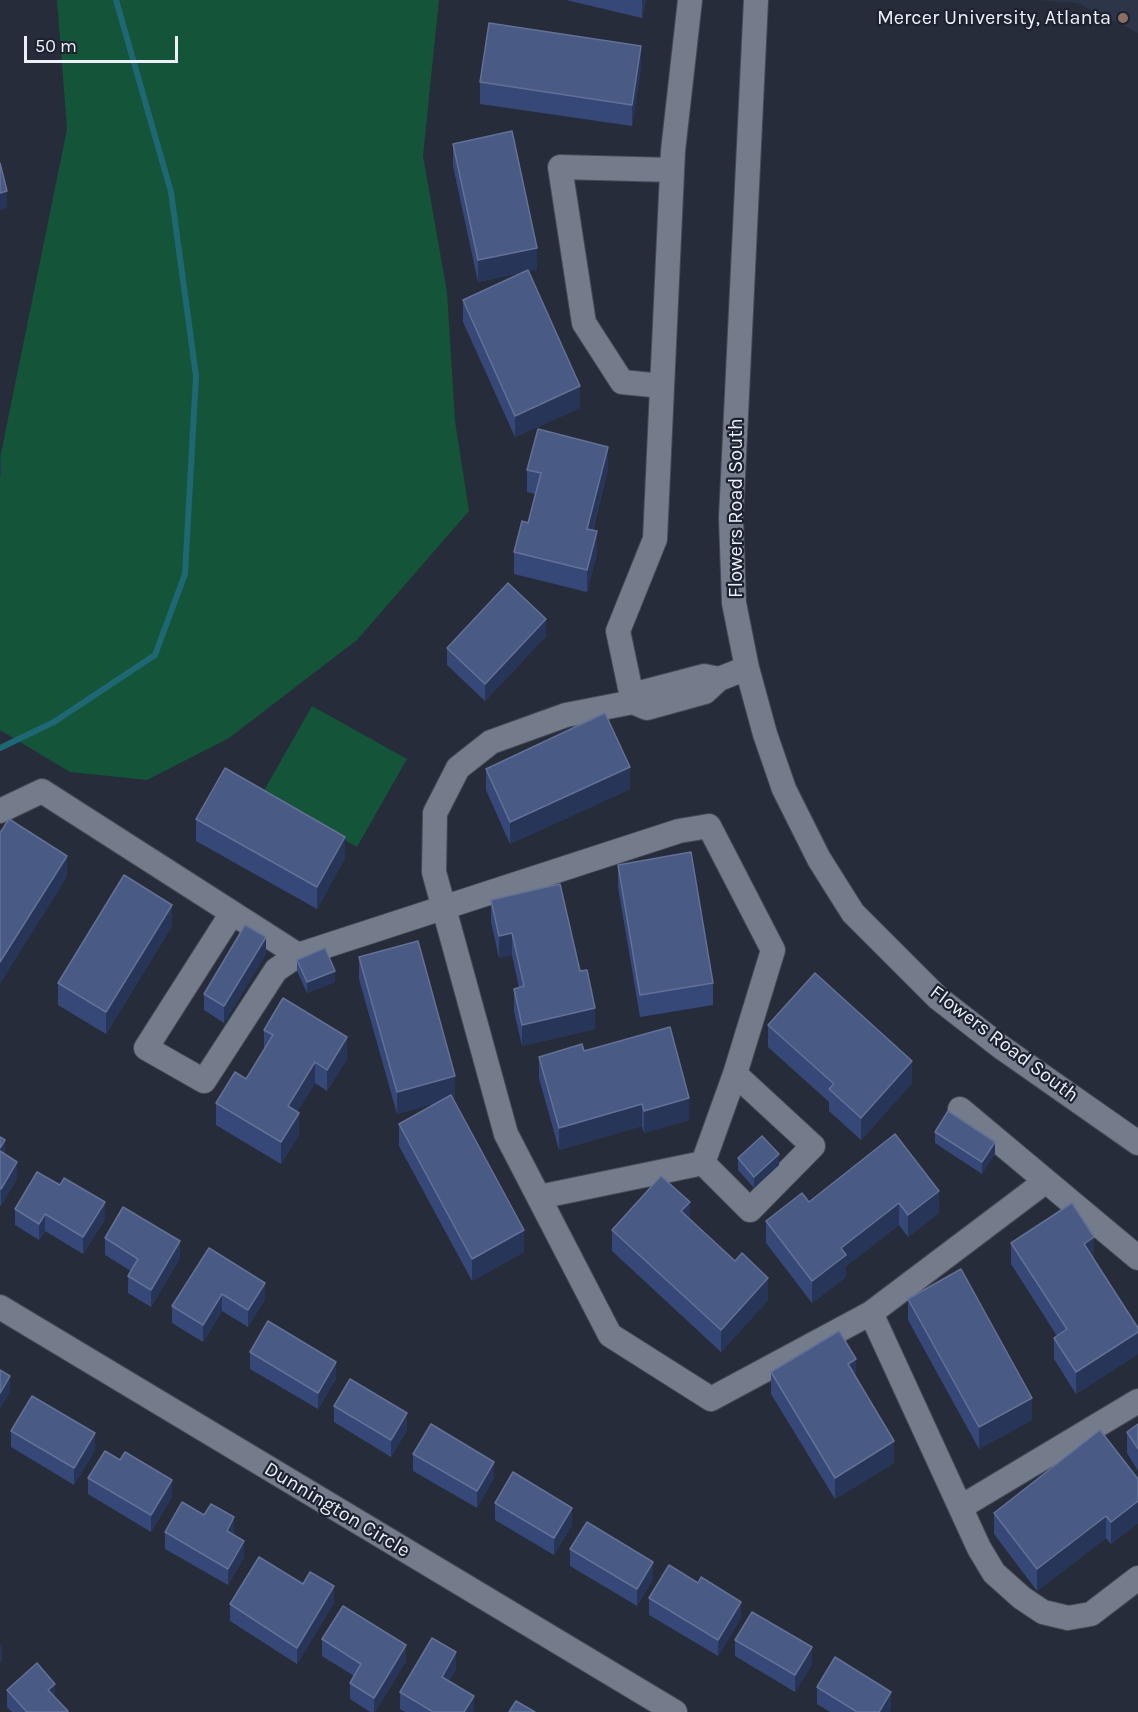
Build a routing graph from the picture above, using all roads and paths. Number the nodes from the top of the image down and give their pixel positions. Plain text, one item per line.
1 (690, 0) edge
2 (756, 0) edge
3 (672, 170) junction
4 (662, 386) junction
5 (747, 668) junction
6 (711, 677) junction
7 (629, 691) junction
8 (0, 811) edge
9 (443, 907) junction
10 (232, 912) junction
11 (298, 955) junction
12 (735, 1074) junction
13 (960, 1109) dead end
14 (1138, 1143) edge
15 (703, 1163) junction
16 (1046, 1181) junction
17 (539, 1197) junction
18 (1138, 1258) edge
19 (0, 1307) edge
20 (871, 1313) junction
21 (1138, 1401) edge
22 (961, 1507) junction
23 (1138, 1578) edge
24 (675, 1712) edge

1 - 3 street
2 - 5 street, Flowers Road South
3 - 4 street
3 - 4 street
4 - 7 street
5 - 6 street
5 - 14 street, Flowers Road South
6 - 7 street
6 - 7 street
7 - 9 street
8 - 10 street
9 - 11 street
9 - 12 street
9 - 17 street
10 - 11 street
10 - 11 street
12 - 15 street
12 - 15 street
13 - 16 street
15 - 17 street
16 - 18 street
16 - 20 street
17 - 20 street
19 - 24 street, Dunnington Circle
20 - 22 street
21 - 22 street
22 - 23 street

